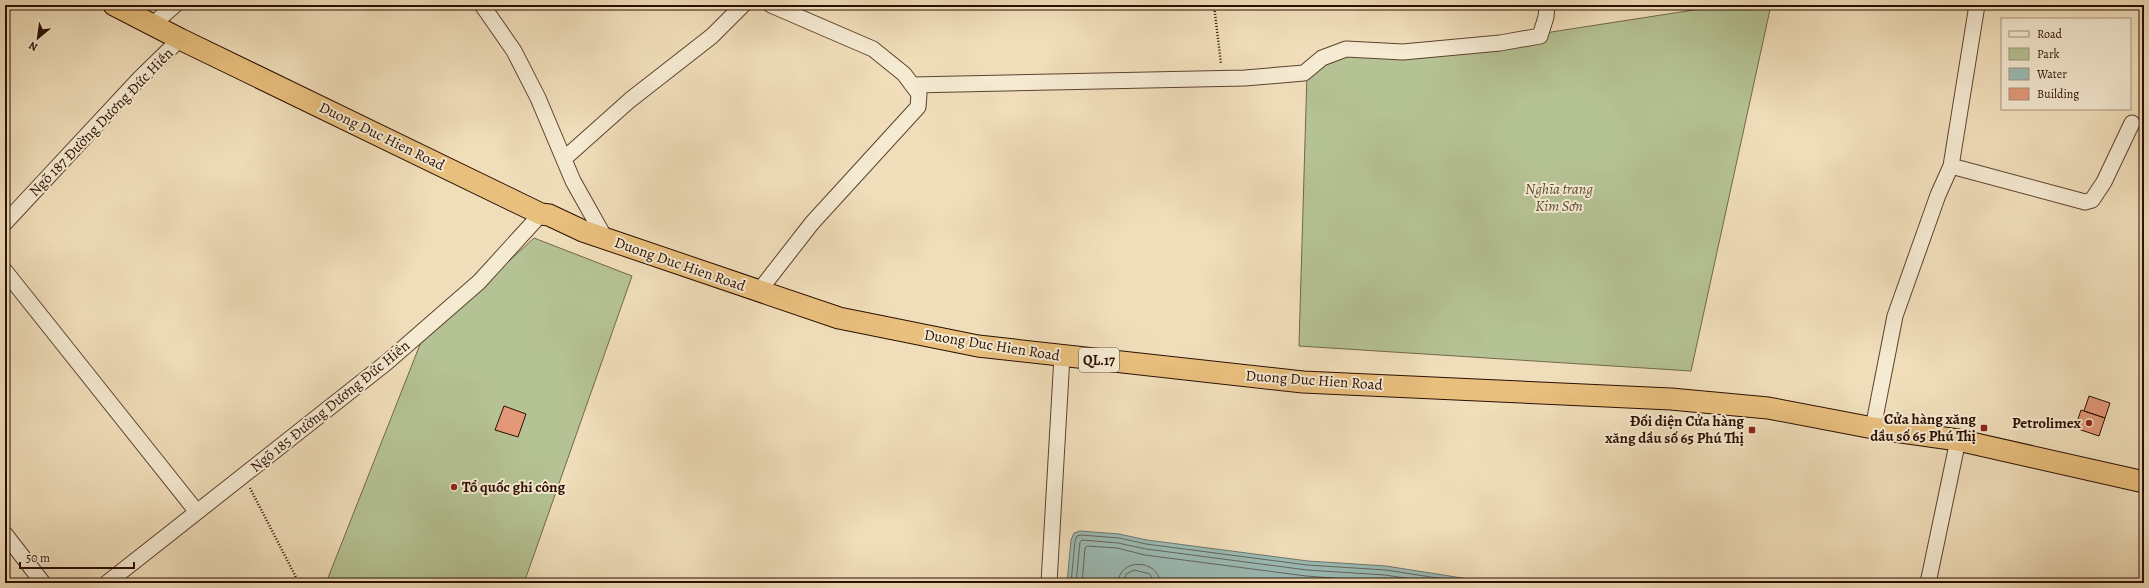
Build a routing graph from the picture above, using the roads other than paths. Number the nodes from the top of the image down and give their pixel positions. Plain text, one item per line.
1 (114, 5) edge
2 (175, 5) edge
3 (482, 5) edge
4 (743, 5) edge
5 (771, 5) edge
6 (1547, 5) edge
7 (1977, 5) edge
8 (152, 25) junction
9 (180, 39) junction
10 (912, 85) junction
11 (2132, 123) dead end
12 (565, 158) junction
13 (1951, 166) junction
14 (541, 214) junction
15 (5, 223) edge
16 (605, 238) junction
17 (5, 271) edge
18 (759, 291) junction
19 (1062, 356) junction
20 (1873, 428) junction
21 (1958, 440) junction
22 (2144, 482) edge
23 (197, 512) junction
24 (5, 534) edge
25 (43, 583) edge
26 (107, 583) edge
27 (1050, 583) edge
28 (1928, 583) edge

1 - 8 highway, Duong Duc Hien Road / QL.17
2 - 8 street
3 - 12 street
4 - 12 street
5 - 10 street
6 - 10 street
7 - 13 street
8 - 9 highway, Duong Duc Hien Road / QL.17
9 - 14 highway, Duong Duc Hien Road / QL.17
9 - 15 street, Ngõ 187 Đường Dương Đức Hiền
10 - 18 street
11 - 13 street
12 - 16 street
13 - 20 street
14 - 16 highway, Duong Duc Hien Road / QL.17
14 - 23 street, Ngõ 185 Đường Dương Đức Hiền
16 - 18 highway, Duong Duc Hien Road / QL.17
17 - 23 street
18 - 19 highway, Duong Duc Hien Road / QL.17
19 - 20 highway, Duong Duc Hien Road / QL.17
19 - 27 street
20 - 21 highway, Duong Duc Hien Road / QL.17
21 - 22 highway, Duong Duc Hien Road / QL.17
21 - 28 street
23 - 26 street, Ngõ 185 Đường Dương Đức Hiền
24 - 25 street

